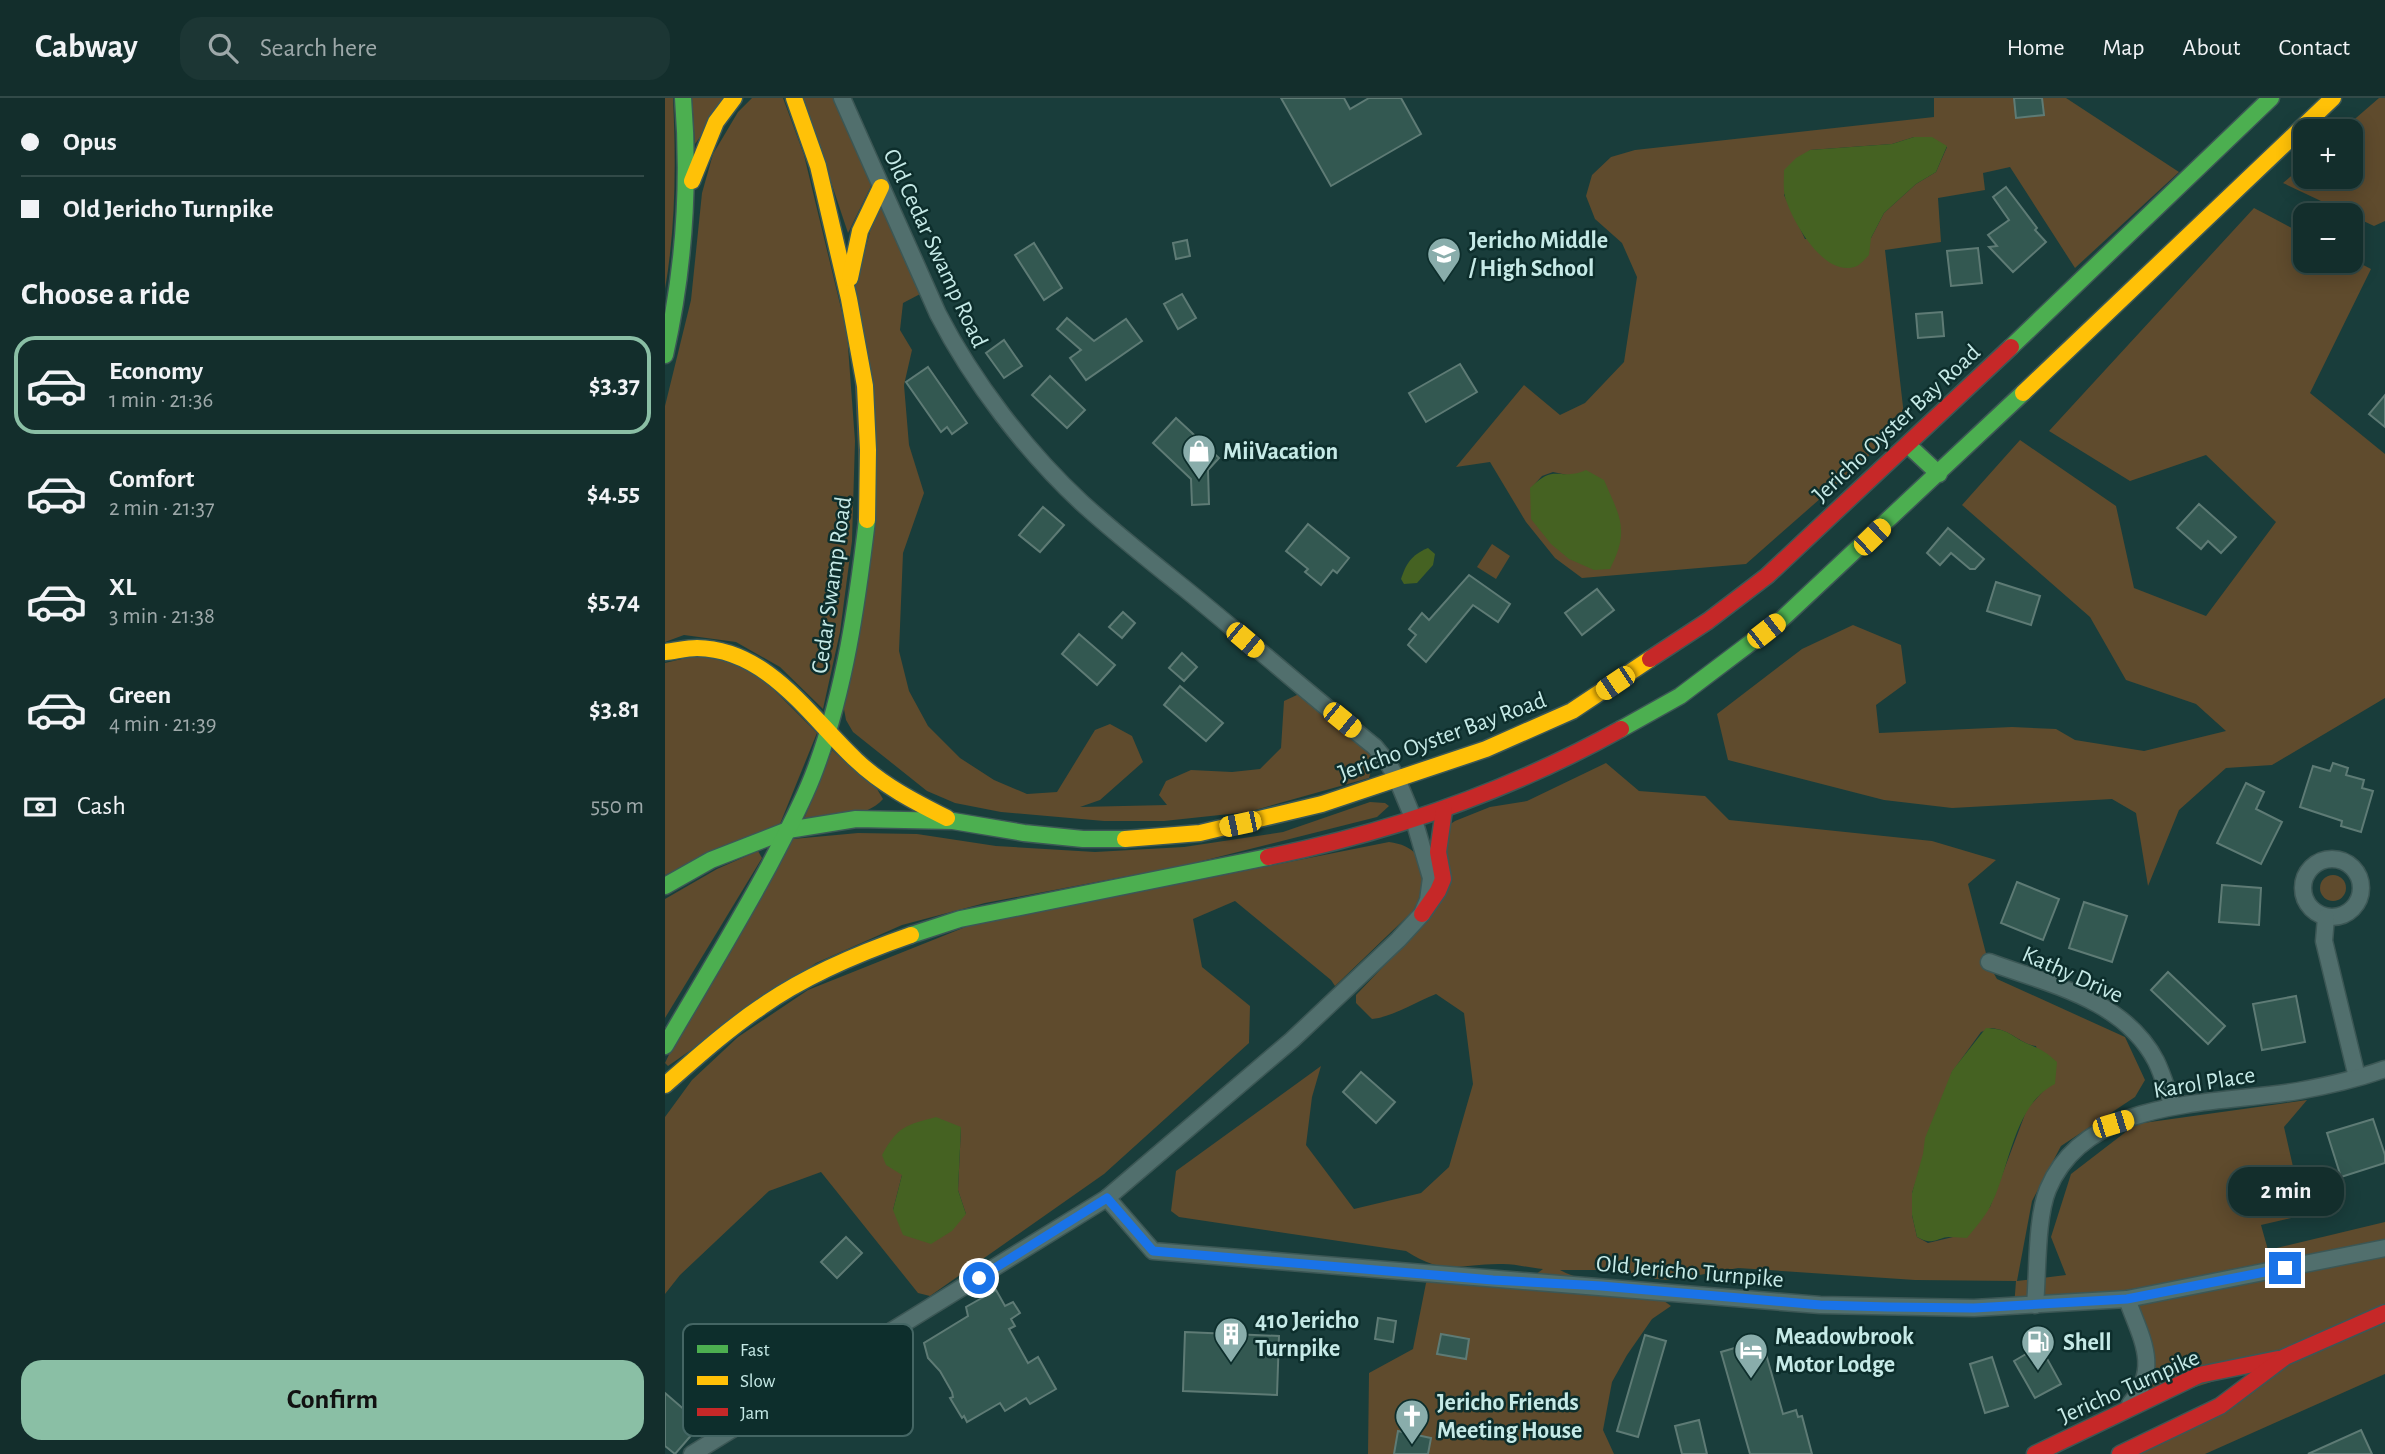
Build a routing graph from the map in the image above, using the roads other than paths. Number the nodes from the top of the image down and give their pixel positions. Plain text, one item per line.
1 (683, 98) edge
2 (734, 98) edge
3 (793, 98) edge
4 (842, 98) edge
5 (2271, 98) edge
6 (2333, 98) edge
7 (881, 187) junction
8 (688, 194) junction
9 (849, 299) junction
10 (665, 355) edge
11 (1908, 445) junction
12 (1939, 474) junction
13 (665, 652) edge
14 (826, 729) junction
15 (1397, 779) junction
16 (1444, 810) junction
17 (1414, 820) junction
18 (953, 821) junction
19 (788, 830) junction
20 (665, 886) edge
21 (1422, 914) junction
22 (2326, 917) dead end
23 (1989, 962) dead end
24 (665, 1046) edge
25 (2385, 1069) edge
26 (2357, 1077) junction
27 (665, 1085) edge
28 (2173, 1106) junction
29 (1107, 1198) junction
30 (2385, 1248) edge
31 (2127, 1299) junction
32 (2035, 1305) junction
33 (2385, 1313) edge
34 (903, 1324) edge
35 (2285, 1357) junction
36 (2125, 1411) junction
37 (721, 1436) edge
38 (692, 1454) edge
39 (2035, 1454) edge
40 (2120, 1454) edge

1 - 8 main road
2 - 8 main road
3 - 9 main road, Cedar Swamp Road
4 - 7 street, Old Cedar Swamp Road
5 - 11 main road, Jericho Oyster Bay Road
6 - 12 main road
7 - 9 main road
7 - 15 street, Old Cedar Swamp Road
8 - 10 main road
9 - 14 main road, Cedar Swamp Road
11 - 12 main road
11 - 15 main road, Jericho Oyster Bay Road
12 - 16 main road
13 - 14 main road
14 - 18 main road
14 - 19 main road, Cedar Swamp Road
15 - 17 street, Old Cedar Swamp Road
15 - 18 main road, Jericho Oyster Bay Road
16 - 17 main road
16 - 21 main road
17 - 21 street
17 - 27 main road
18 - 19 main road, Jericho Oyster Bay Road
19 - 20 main road, Jericho Oyster Bay Road
19 - 24 main road, Cedar Swamp Road
21 - 29 street
22 - 26 street
23 - 28 street, Kathy Drive
25 - 26 street, Karol Place
26 - 28 street, Karol Place
28 - 32 street, Karol Place
29 - 32 street, Old Jericho Turnpike
29 - 34 street
30 - 31 street, Old Jericho Turnpike
31 - 32 street, Old Jericho Turnpike
31 - 36 street
33 - 35 main road, Jericho Turnpike
35 - 36 main road, Jericho Turnpike
35 - 40 main road, Jericho Turnpike
36 - 39 main road, Jericho Turnpike
37 - 38 street

